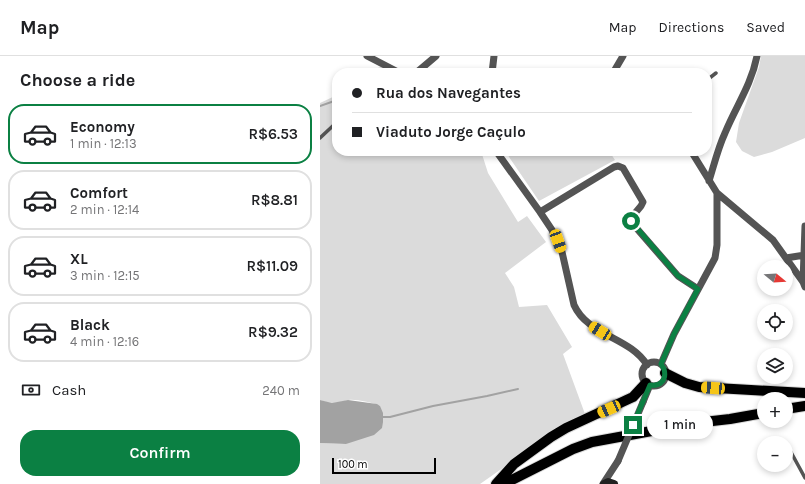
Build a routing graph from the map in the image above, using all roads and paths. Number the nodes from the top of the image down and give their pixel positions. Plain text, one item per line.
1 (367, 56) edge
2 (436, 56) edge
3 (494, 56) edge
4 (623, 56) edge
5 (756, 56) edge
6 (390, 68) edge
7 (422, 68) edge
8 (493, 68) edge
9 (616, 68) edge
10 (716, 73) dead end
11 (712, 76) edge
12 (332, 127) edge
13 (320, 138) edge
14 (500, 156) edge
15 (694, 156) edge
16 (709, 181) junction
17 (717, 192) junction
18 (540, 212) junction
19 (805, 226) edge
20 (804, 255) edge
21 (786, 258) junction
22 (804, 285) edge
23 (698, 289) junction
24 (647, 364) junction
25 (663, 369) junction
26 (648, 384) junction
27 (805, 393) edge
28 (805, 406) edge
29 (793, 408) edge
30 (757, 414) edge
31 (793, 456) edge
32 (617, 464) junction
33 (531, 470) junction
34 (805, 478) edge
35 (496, 484) edge
36 (504, 484) edge
37 (517, 484) edge
38 (604, 484) edge
39 (615, 484) edge

1 - 6 street
2 - 7 street
3 - 8 street
4 - 9 street
5 - 16 street
10 - 11 lane
12 - 13 lane
14 - 18 street
15 - 16 street
16 - 17 street
17 - 21 street
17 - 23 street
18 - 23 street
18 - 24 street
19 - 20 street
20 - 21 street
20 - 22 street
21 - 22 street
23 - 25 street
24 - 25 street
24 - 26 street
25 - 26 street
25 - 27 main road
26 - 32 street, bridge
26 - 35 main road
28 - 29 main road
30 - 33 main road
31 - 34 lane
32 - 38 street
32 - 39 street
33 - 36 main road
33 - 37 main road
38 - 39 street

